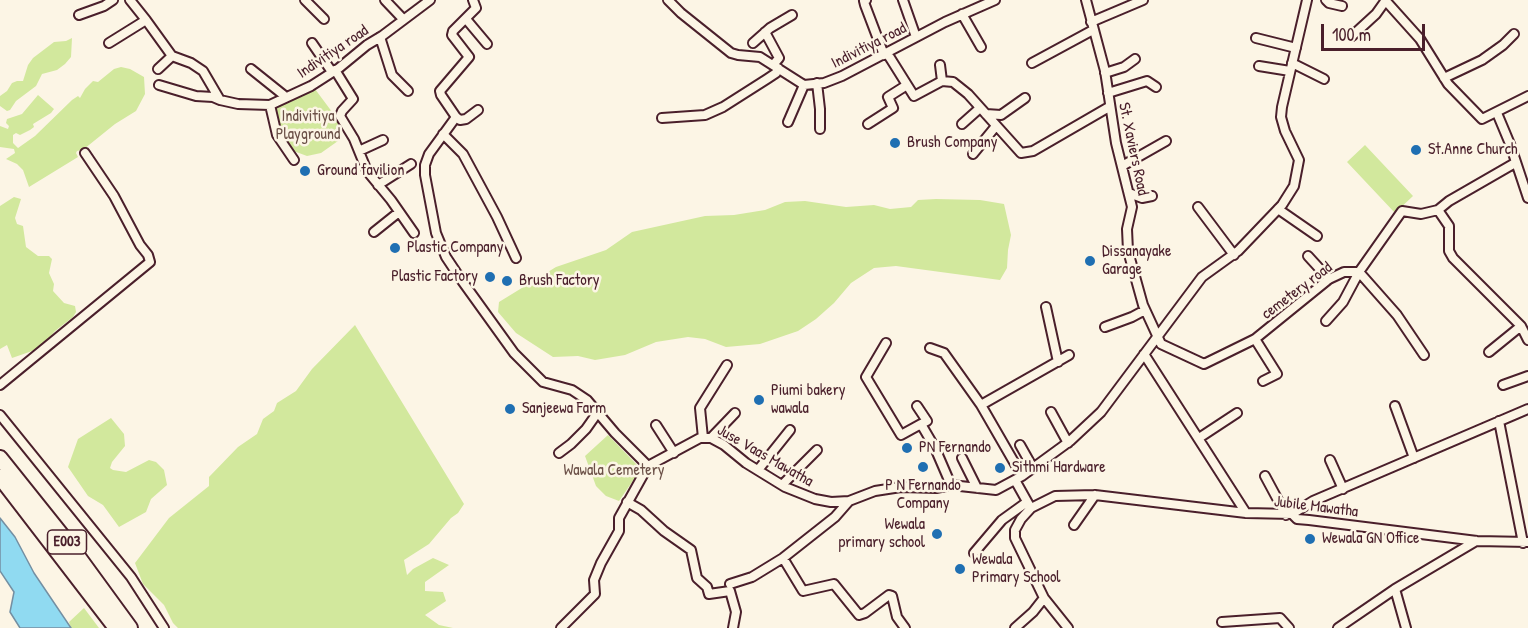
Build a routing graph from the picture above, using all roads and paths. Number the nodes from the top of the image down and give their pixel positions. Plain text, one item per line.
1 (113, 0) edge
2 (130, 0) edge
3 (305, 0) edge
4 (385, 0) edge
5 (430, 0) edge
6 (473, 0) edge
7 (668, 0) edge
8 (866, 0) edge
9 (903, 0) edge
10 (1086, 0) edge
11 (1143, 0) edge
12 (1307, 0) edge
13 (1326, 0) edge
14 (1385, 0) edge
15 (990, 1) edge
16 (1342, 6) dead end
17 (962, 14) junction
18 (79, 15) dead end
19 (792, 15) dead end
20 (324, 19) dead end
21 (403, 19) junction
22 (466, 19) junction
23 (146, 20) junction
24 (1092, 26) junction
25 (765, 32) junction
26 (1514, 34) dead end
27 (1352, 36) dead end
28 (380, 37) junction
29 (916, 37) junction
30 (1256, 38) dead end
31 (109, 43) dead end
32 (312, 43) dead end
33 (753, 43) dead end
34 (487, 44) dead end
35 (981, 47) dead end
36 (1296, 48) junction
37 (886, 54) junction
38 (172, 56) junction
39 (1136, 59) dead end
40 (1032, 63) dead end
41 (940, 65) dead end
42 (1259, 66) dead end
43 (775, 67) junction
44 (1291, 67) junction
45 (158, 69) dead end
46 (251, 69) dead end
47 (333, 71) junction
48 (1106, 73) junction
49 (1444, 78) junction
50 (1324, 79) dead end
51 (942, 81) junction
52 (817, 83) junction
53 (159, 85) dead end
54 (804, 85) junction
55 (907, 85) junction
56 (1156, 87) dead end
57 (408, 91) dead end
58 (1108, 93) junction
59 (1528, 94) edge
60 (285, 98) junction
61 (1025, 98) dead end
62 (220, 100) junction
63 (270, 105) junction
64 (1109, 107) junction
65 (478, 110) dead end
66 (983, 111) junction
67 (1497, 113) junction
68 (456, 117) junction
69 (662, 118) dead end
70 (788, 122) dead end
71 (868, 124) dead end
72 (962, 124) dead end
73 (996, 126) junction
74 (820, 129) dead end
75 (443, 134) junction
76 (383, 140) dead end
77 (1166, 141) dead end
78 (358, 151) junction
79 (85, 153) dead end
80 (973, 154) dead end
81 (294, 160) dead end
82 (1515, 163) junction
83 (411, 164) dead end
84 (1122, 166) junction
85 (378, 185) junction
86 (1129, 194) junction
87 (1152, 196) dead end
88 (1528, 196) edge
89 (1198, 207) dead end
90 (1278, 209) junction
91 (1438, 210) junction
92 (399, 212) junction
93 (374, 232) dead end
94 (414, 233) dead end
95 (1317, 237) dead end
96 (1234, 255) junction
97 (1308, 256) dead end
98 (516, 258) dead end
99 (1359, 272) junction
100 (1329, 279) junction
101 (1046, 307) dead end
102 (1145, 309) junction
103 (1326, 321) dead end
104 (1521, 326) junction
105 (1105, 327) dead end
106 (1158, 335) junction
107 (1255, 339) junction
108 (1528, 340) edge
109 (886, 343) dead end
110 (930, 348) dead end
111 (1489, 352) dead end
112 (1144, 354) junction
113 (1069, 355) dead end
114 (1424, 355) dead end
115 (1058, 362) junction
116 (727, 365) dead end
117 (1528, 376) edge
118 (1263, 381) dead end
119 (0, 385) edge
120 (1503, 385) dead end
121 (981, 405) junction
122 (917, 406) dead end
123 (1395, 406) dead end
124 (1528, 409) edge
125 (598, 412) junction
126 (1051, 412) dead end
127 (735, 413) dead end
128 (1237, 413) dead end
129 (0, 415) edge
130 (1499, 422) junction
131 (921, 424) junction
132 (656, 425) dead end
133 (790, 430) dead end
134 (707, 438) junction
135 (1199, 438) junction
136 (1068, 442) junction
137 (1020, 445) dead end
138 (817, 450) dead end
139 (559, 453) dead end
140 (674, 453) junction
141 (0, 458) edge
142 (962, 458) dead end
143 (1414, 458) junction
144 (1329, 460) dead end
145 (648, 466) junction
146 (1033, 468) junction
147 (758, 470) junction
148 (1265, 476) dead end
149 (0, 477) edge
150 (1019, 478) junction
151 (782, 485) junction
152 (951, 485) junction
153 (977, 488) junction
154 (1343, 489) junction
155 (1095, 495) junction
156 (849, 501) junction
157 (627, 502) junction
158 (1029, 505) junction
159 (1246, 513) junction
160 (1289, 515) junction
161 (1074, 525) dead end
162 (1477, 541) junction
163 (1526, 543) edge
164 (974, 553) dead end
165 (783, 558) junction
166 (730, 584) dead end
167 (1395, 589) junction
168 (1044, 598) junction
169 (1222, 622) dead end
170 (116, 628) edge
171 (130, 628) edge
172 (164, 628) edge
173 (561, 628) edge
174 (734, 628) edge
175 (904, 628) edge
176 (1015, 628) edge
177 (1068, 628) edge
178 (1289, 628) edge
179 (1338, 628) edge
180 (1406, 628) edge

1 - 18 street
2 - 23 street
3 - 20 street
4 - 21 street
5 - 21 street, Indivitiya road
6 - 22 street
7 - 43 street
8 - 37 street
9 - 29 street
10 - 24 street, St. Xaviers Road
11 - 24 street
12 - 36 street, Juse Vaas Mawatha
13 - 16 street
14 - 27 street
14 - 49 street
15 - 17 street, Indivitiya road
17 - 29 street, Indivitiya road
17 - 35 street
19 - 25 street
21 - 28 street, Indivitiya road
22 - 34 street
22 - 68 street
23 - 31 street
23 - 38 street
24 - 40 street
24 - 48 street, St. Xaviers Road
25 - 33 street
25 - 43 street
26 - 49 street
28 - 47 street, Indivitiya road
28 - 57 street
29 - 37 street, Indivitiya road
30 - 36 street
32 - 47 street
36 - 44 street, Juse Vaas Mawatha
37 - 52 street, Indivitiya road
37 - 55 street
38 - 45 street
38 - 62 street
39 - 48 street
41 - 51 street
42 - 44 street
43 - 54 street
43 - 69 street
44 - 50 street
44 - 90 street, Juse Vaas Mawatha
46 - 60 street
47 - 60 street, Indivitiya road
47 - 78 street
48 - 58 street, St. Xaviers Road
49 - 67 street
51 - 55 street
51 - 66 street
52 - 54 street, Indivitiya road
52 - 74 street
53 - 62 street, Indivitiya road
54 - 70 street
55 - 71 street
56 - 58 street
58 - 64 street, St. Xaviers Road
59 - 67 street
60 - 63 street, Indivitiya road
61 - 66 street
62 - 63 street, Indivitiya road
63 - 81 street
64 - 73 street
64 - 84 street, St. Xaviers Road
65 - 68 street
66 - 72 street
66 - 73 street
67 - 82 street
68 - 75 street
73 - 80 street
75 - 98 street
75 - 125 street
76 - 78 street
77 - 84 street
78 - 85 street
79 - 119 street
82 - 88 street
82 - 91 street
83 - 85 street
84 - 86 street, St. Xaviers Road
85 - 92 street
86 - 87 street
86 - 102 street, St. Xaviers Road
89 - 96 street
90 - 95 street
90 - 96 street, Juse Vaas Mawatha
91 - 99 street, cemetery road
91 - 104 street
92 - 93 street
92 - 94 street
96 - 106 street, Juse Vaas Mawatha
97 - 100 street
99 - 100 street, cemetery road
99 - 103 street
99 - 114 street
100 - 107 street, cemetery road
101 - 115 street
102 - 105 street
102 - 106 street, St. Xaviers Road
104 - 108 street
104 - 111 street
106 - 107 street, cemetery road
106 - 112 street, Juse Vaas Mawatha
107 - 118 street
109 - 131 street
110 - 121 street
112 - 135 street
112 - 136 street, Juse Vaas Mawatha
113 - 115 street
115 - 121 street
116 - 134 street
117 - 120 street
121 - 150 street
122 - 131 street
123 - 143 street
124 - 130 street
125 - 139 street
125 - 145 street
126 - 136 street
127 - 134 street
128 - 135 street
129 - 172 street
130 - 143 street
130 - 163 street
131 - 152 street
132 - 140 street
133 - 147 street
134 - 140 street, Juse Vaas Mawatha
134 - 147 street, Juse Vaas Mawatha
135 - 159 street
136 - 146 street, Juse Vaas Mawatha
137 - 146 street
138 - 151 street
140 - 145 street, Juse Vaas Mawatha
141 - 171 highway, E003
142 - 153 street
143 - 154 street
144 - 154 street
145 - 157 street
146 - 150 street, Juse Vaas Mawatha
147 - 151 street, Juse Vaas Mawatha
148 - 160 street
149 - 170 highway, E003
150 - 153 street, Juse Vaas Mawatha
150 - 158 street
151 - 156 street, Juse Vaas Mawatha
152 - 153 street, Juse Vaas Mawatha
152 - 156 street, Juse Vaas Mawatha
154 - 160 street
155 - 158 street, Jubile Mawatha
155 - 159 street, Jubile Mawatha
155 - 161 street
156 - 165 street
157 - 173 street
157 - 174 street
158 - 164 street, Jubile Mawatha
158 - 168 street
159 - 160 street, Jubile Mawatha
160 - 162 street, Jubile Mawatha
162 - 163 street, Jubile Mawatha
162 - 167 street
165 - 166 street
165 - 175 street
167 - 179 street
167 - 180 street
168 - 176 street
168 - 177 street
169 - 178 street

